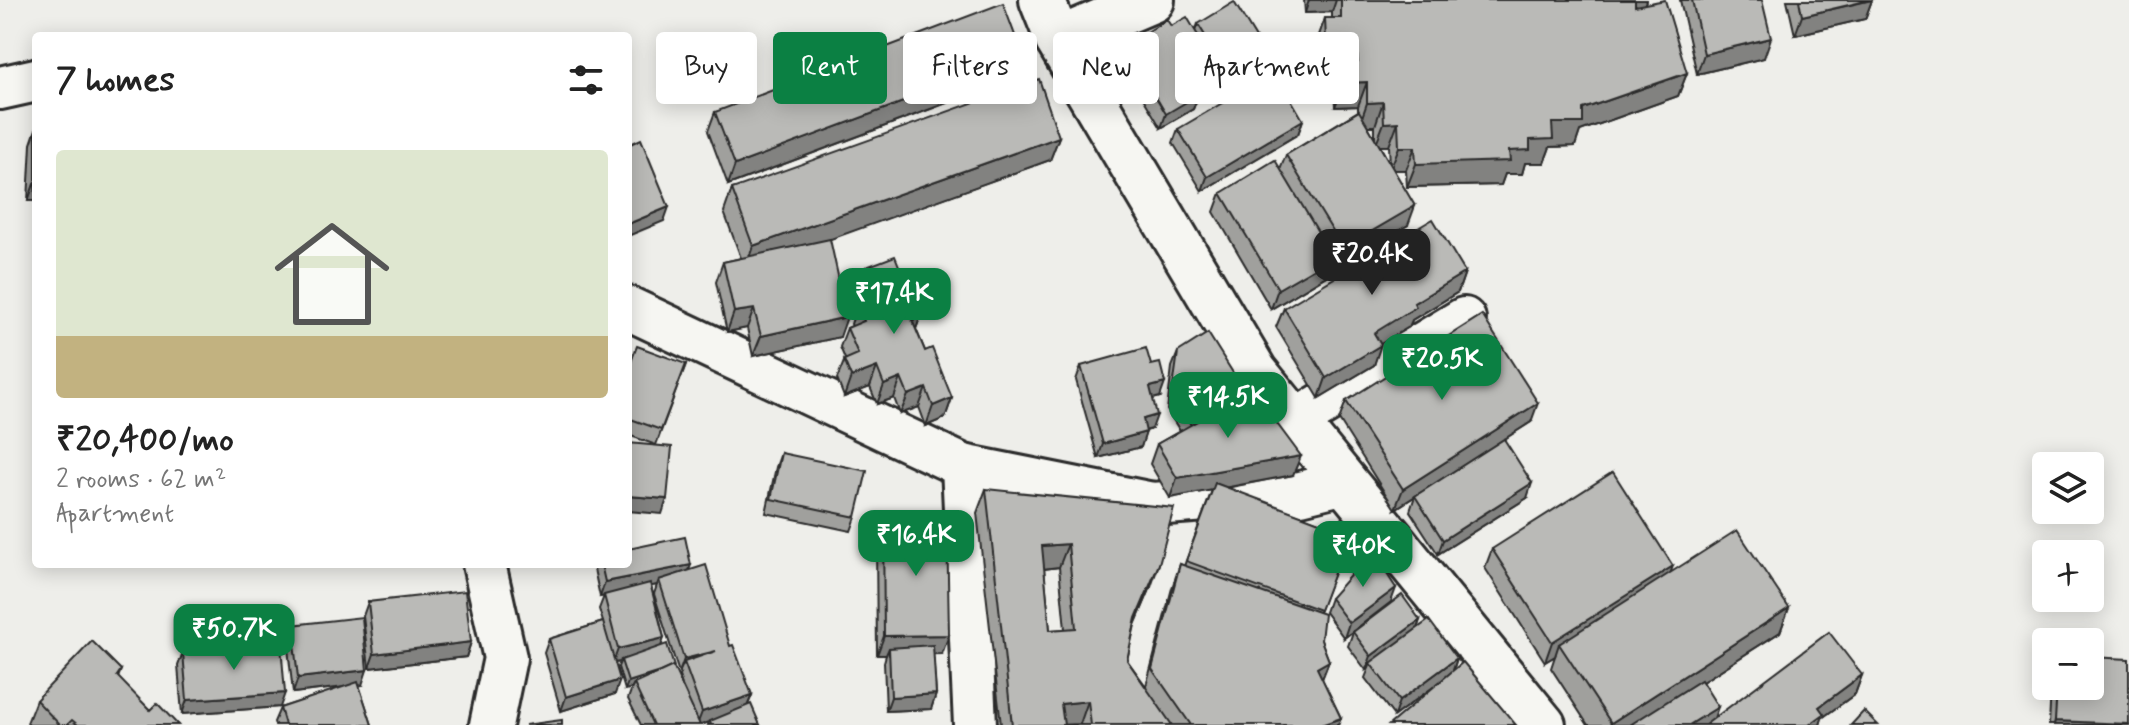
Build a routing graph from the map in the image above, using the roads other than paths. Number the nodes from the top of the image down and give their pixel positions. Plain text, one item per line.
1 (1042, 0) edge
2 (1152, 0) edge
3 (1055, 32) edge
4 (1077, 32) edge
5 (32, 81) edge
6 (0, 88) edge
7 (1096, 104) edge
8 (632, 310) edge
9 (1464, 319) dead end
10 (1295, 421) junction
11 (963, 466) junction
12 (1345, 482) junction
13 (485, 568) edge
14 (491, 725) edge
15 (975, 725) edge
16 (1543, 725) edge

1 - 3 main road
2 - 4 main road
5 - 6 street
7 - 10 main road
8 - 11 street
9 - 10 street
10 - 12 main road
11 - 12 street
11 - 15 street
12 - 16 main road
13 - 14 street

